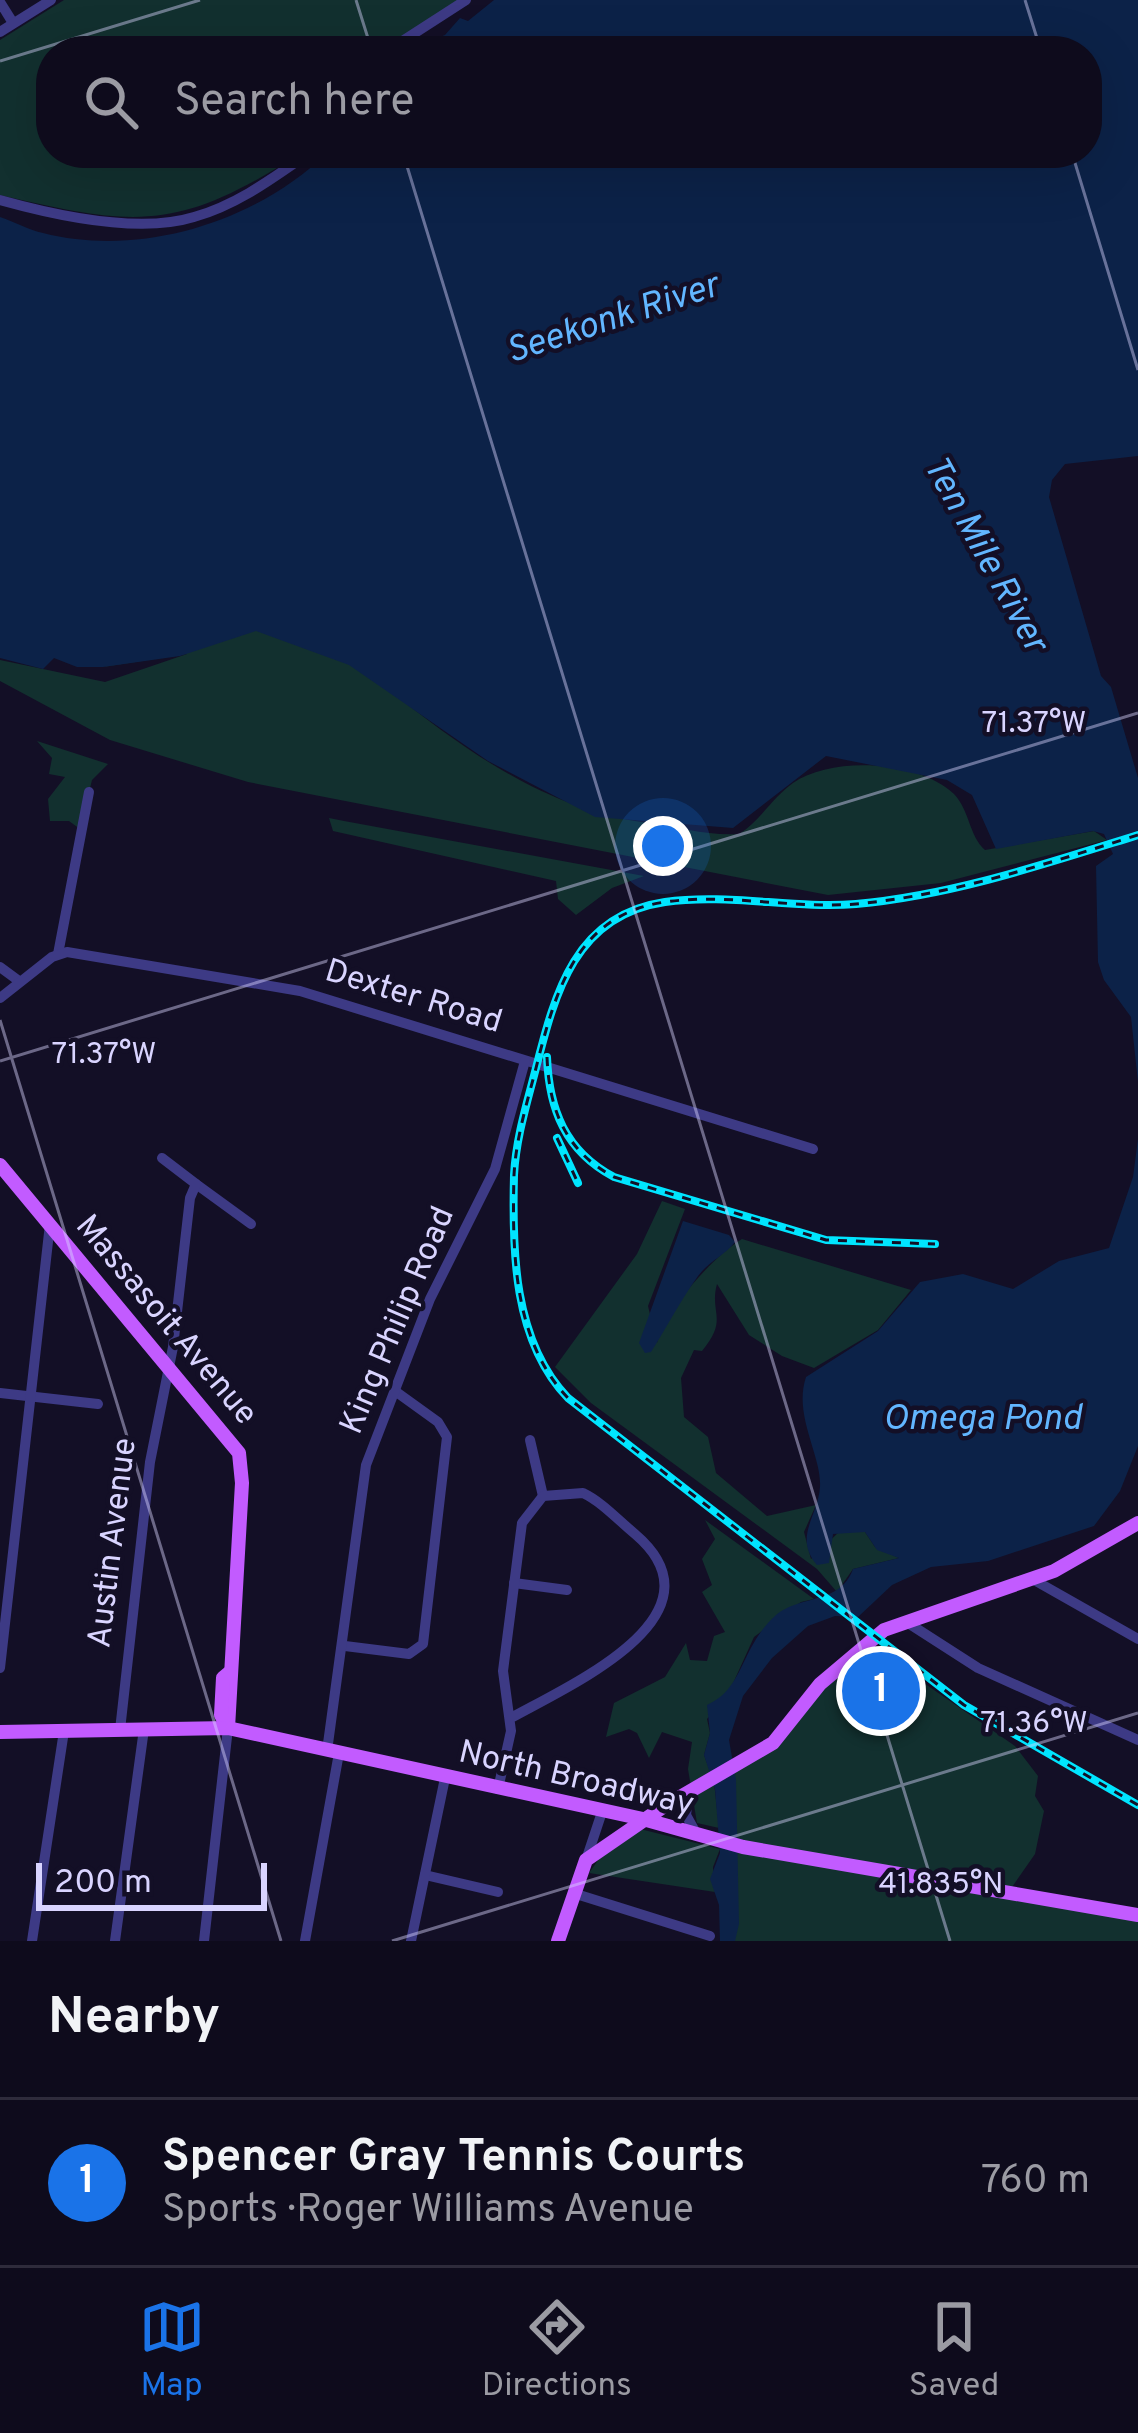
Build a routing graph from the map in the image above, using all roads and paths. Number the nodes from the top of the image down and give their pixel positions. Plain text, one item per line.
1 (51, 0) edge
2 (466, 0) edge
3 (0, 2) edge
4 (13, 23) junction
5 (0, 32) edge
6 (411, 36) edge
7 (285, 168) edge
8 (0, 200) edge
9 (89, 792) dead end
10 (58, 954) junction
11 (0, 967) edge
12 (19, 981) junction
13 (0, 998) edge
14 (525, 1061) junction
15 (813, 1149) dead end
16 (162, 1158) dead end
17 (0, 1165) edge
18 (196, 1184) junction
19 (50, 1224) junction
20 (251, 1224) dead end
21 (167, 1363) junction
22 (395, 1390) junction
23 (0, 1393) edge
24 (28, 1396) junction
25 (98, 1404) dead end
26 (530, 1440) dead end
27 (543, 1496) junction
28 (1138, 1523) edge
29 (1034, 1580) junction
30 (514, 1583) junction
31 (567, 1590) dead end
32 (908, 1623) junction
33 (1138, 1639) edge
34 (345, 1646) junction
35 (0, 1668) edge
36 (511, 1718) junction
37 (228, 1728) junction
38 (120, 1730) junction
39 (144, 1730) junction
40 (64, 1731) junction
41 (0, 1732) edge
42 (1138, 1739) edge
43 (333, 1752) junction
44 (445, 1778) junction
45 (498, 1789) junction
46 (689, 1791) junction
47 (602, 1812) junction
48 (644, 1819) junction
49 (698, 1836) junction
50 (586, 1860) junction
51 (425, 1875) junction
52 (498, 1892) dead end
53 (573, 1893) junction
54 (1138, 1915) edge
55 (710, 1936) dead end
56 (32, 1941) edge
57 (115, 1941) edge
58 (204, 1941) edge
59 (305, 1941) edge
60 (411, 1941) edge
61 (558, 1941) edge

1 - 4 street
2 - 6 street
3 - 4 street
4 - 5 street
7 - 8 street
9 - 10 street
10 - 12 street
10 - 14 street, Dexter Road
11 - 12 street
12 - 13 street
14 - 15 street, Dexter Road
14 - 22 street, King Philip Road
16 - 18 street
17 - 19 main road, Massasoit Avenue
18 - 20 street
18 - 21 street, Austin Avenue
19 - 21 main road, Massasoit Avenue
19 - 24 street
21 - 37 main road, Massasoit Avenue
21 - 38 street, Austin Avenue
22 - 34 street, King Philip Road
22 - 34 street
23 - 24 street
24 - 25 street
24 - 35 street
26 - 27 street
27 - 30 street
27 - 36 street
28 - 29 main road
29 - 32 main road
29 - 33 street
30 - 31 street
30 - 36 street
32 - 42 street
32 - 46 main road
34 - 43 street, King Philip Road
36 - 45 street
37 - 39 main road, North Broadway
37 - 43 main road, North Broadway
37 - 58 street
38 - 39 main road, North Broadway
38 - 40 main road, North Broadway
39 - 57 street
40 - 41 main road, North Broadway
40 - 56 street
43 - 44 main road, North Broadway
43 - 59 street, King Philip Road
44 - 45 main road, North Broadway
44 - 51 street
45 - 47 main road, North Broadway
46 - 48 main road
46 - 49 street
47 - 48 main road, North Broadway
47 - 50 street
48 - 49 main road, North Broadway
48 - 50 main road
49 - 54 main road, North Broadway
50 - 53 main road
51 - 52 street
51 - 60 street
53 - 55 street
53 - 61 main road

